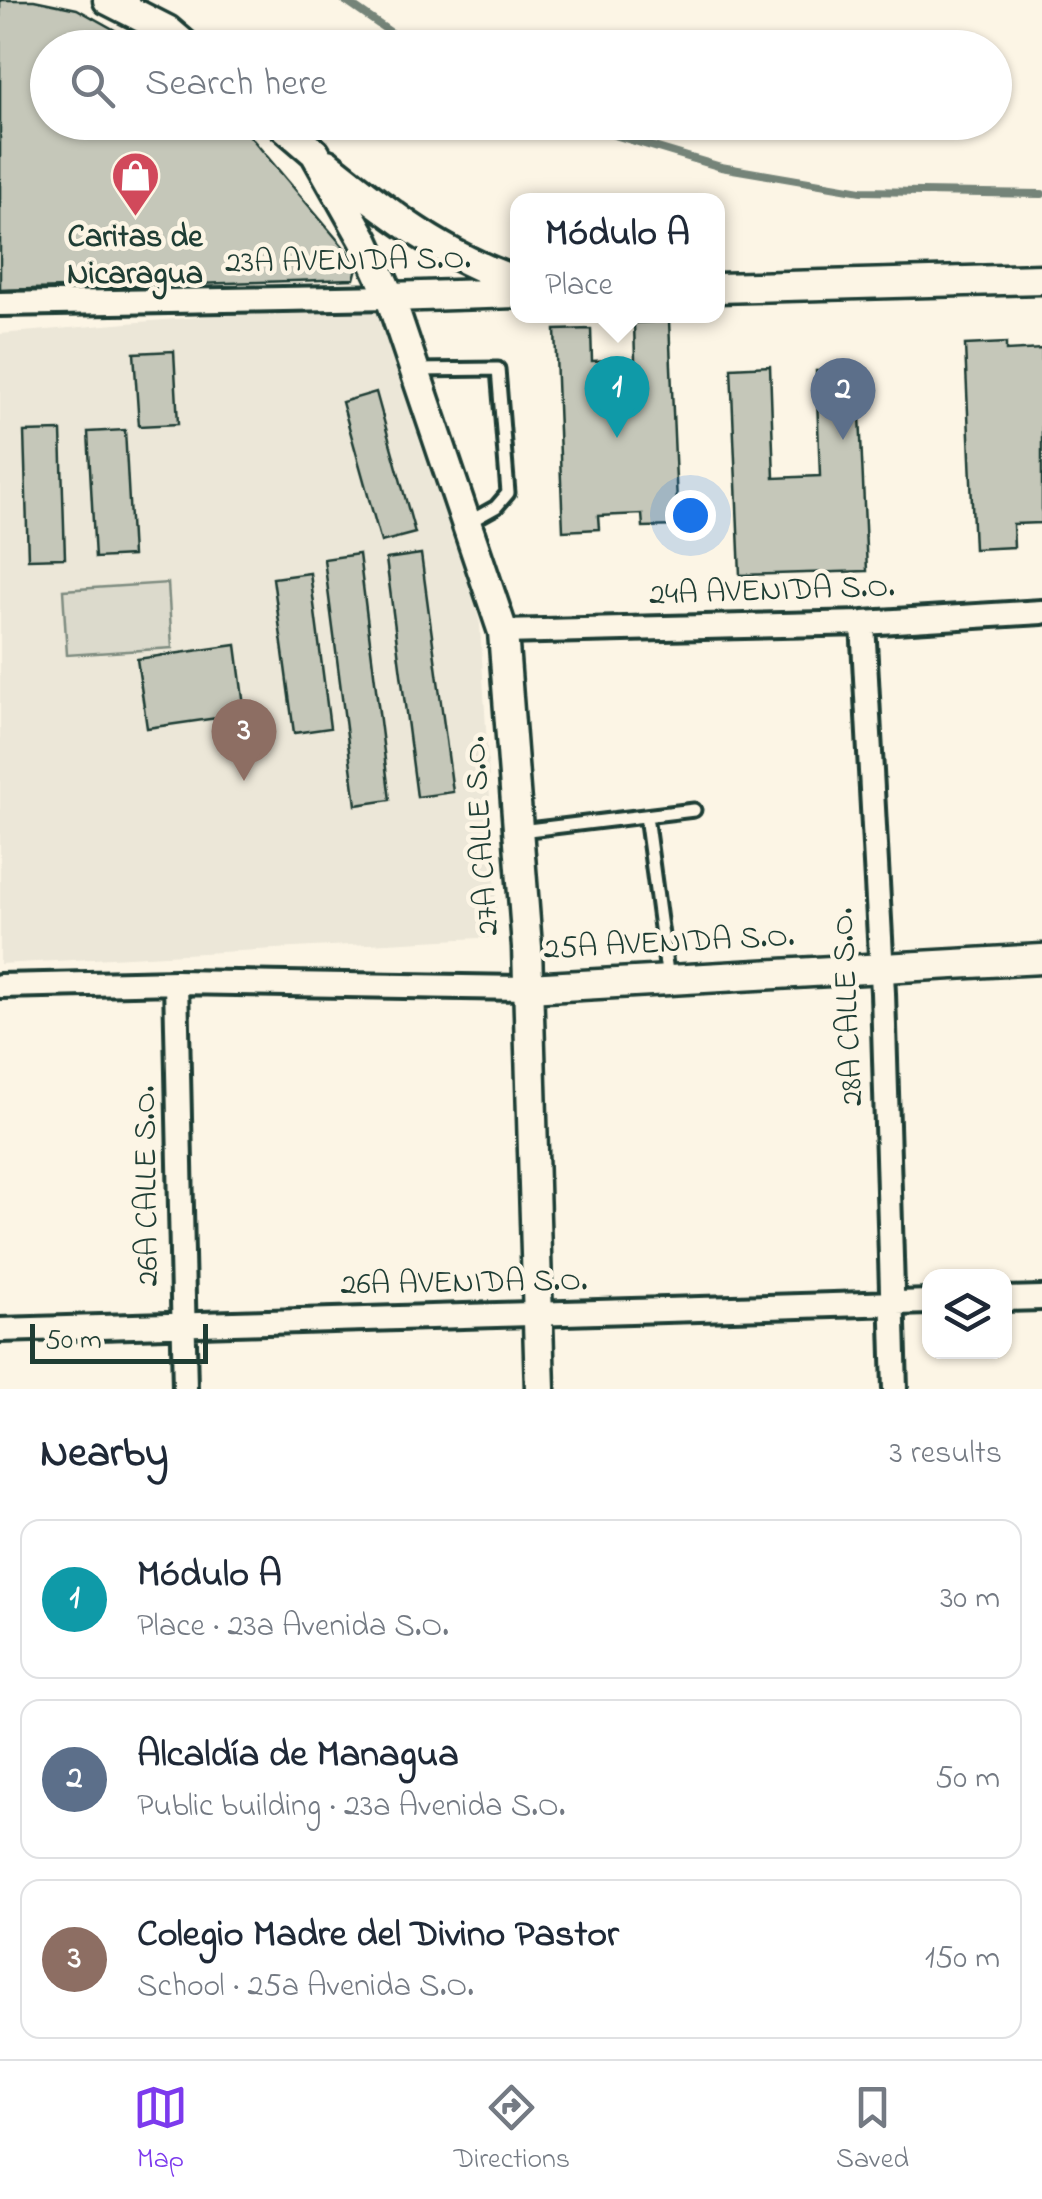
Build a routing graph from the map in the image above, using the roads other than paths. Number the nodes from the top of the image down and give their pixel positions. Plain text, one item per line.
1 (108, 0) edge
2 (166, 30) edge
3 (299, 140) edge
4 (314, 153) junction
5 (1042, 278) edge
6 (510, 279) edge
7 (725, 288) edge
8 (510, 293) edge
9 (390, 297) junction
10 (0, 304) edge
11 (416, 370) junction
12 (465, 524) junction
13 (1042, 612) edge
14 (863, 623) junction
15 (503, 632) junction
16 (694, 810) dead end
17 (646, 816) junction
18 (518, 832) junction
19 (1042, 960) edge
20 (881, 967) junction
21 (668, 980) junction
22 (176, 982) junction
23 (0, 986) edge
24 (528, 988) junction
25 (1042, 1298) edge
26 (1012, 1299) edge
27 (922, 1302) edge
28 (893, 1303) junction
29 (538, 1316) junction
30 (183, 1322) junction
31 (0, 1330) edge
32 (185, 1389) edge
33 (540, 1389) edge
34 (895, 1389) edge

1 - 2 street
3 - 4 street
4 - 6 street
4 - 9 street, 27A CALLE S.O.
5 - 7 street
8 - 9 street, 23A AVENIDA S.O.
9 - 10 street, 23A AVENIDA S.O.
9 - 11 street, 27A CALLE S.O.
11 - 12 street, 27A CALLE S.O.
11 - 12 lane
12 - 15 street, 27A CALLE S.O.
13 - 14 street, 24A AVENIDA S.O.
14 - 15 street, 24A AVENIDA S.O.
14 - 20 street, 28A CALLE S.O.
15 - 18 street, 27A CALLE S.O.
16 - 17 lane
17 - 18 lane
17 - 21 lane
18 - 24 street, 27A CALLE S.O.
19 - 20 street, 25A AVENIDA S.O.
20 - 21 street, 25A AVENIDA S.O.
20 - 28 street, 28A CALLE S.O.
21 - 24 street, 25A AVENIDA S.O.
22 - 23 street, 25A AVENIDA S.O.
22 - 24 street, 25A AVENIDA S.O.
22 - 30 street, 26A CALLE S.O.
24 - 29 street, 27A CALLE S.O.
25 - 26 street
27 - 28 street, 26A AVENIDA S.O.
28 - 29 street, 26A AVENIDA S.O.
28 - 34 street, 28A CALLE S.O.
29 - 30 street, 26A AVENIDA S.O.
29 - 33 street, 27A CALLE S.O.
30 - 31 street, 26A AVENIDA S.O.
30 - 32 street, 26A CALLE S.O.

